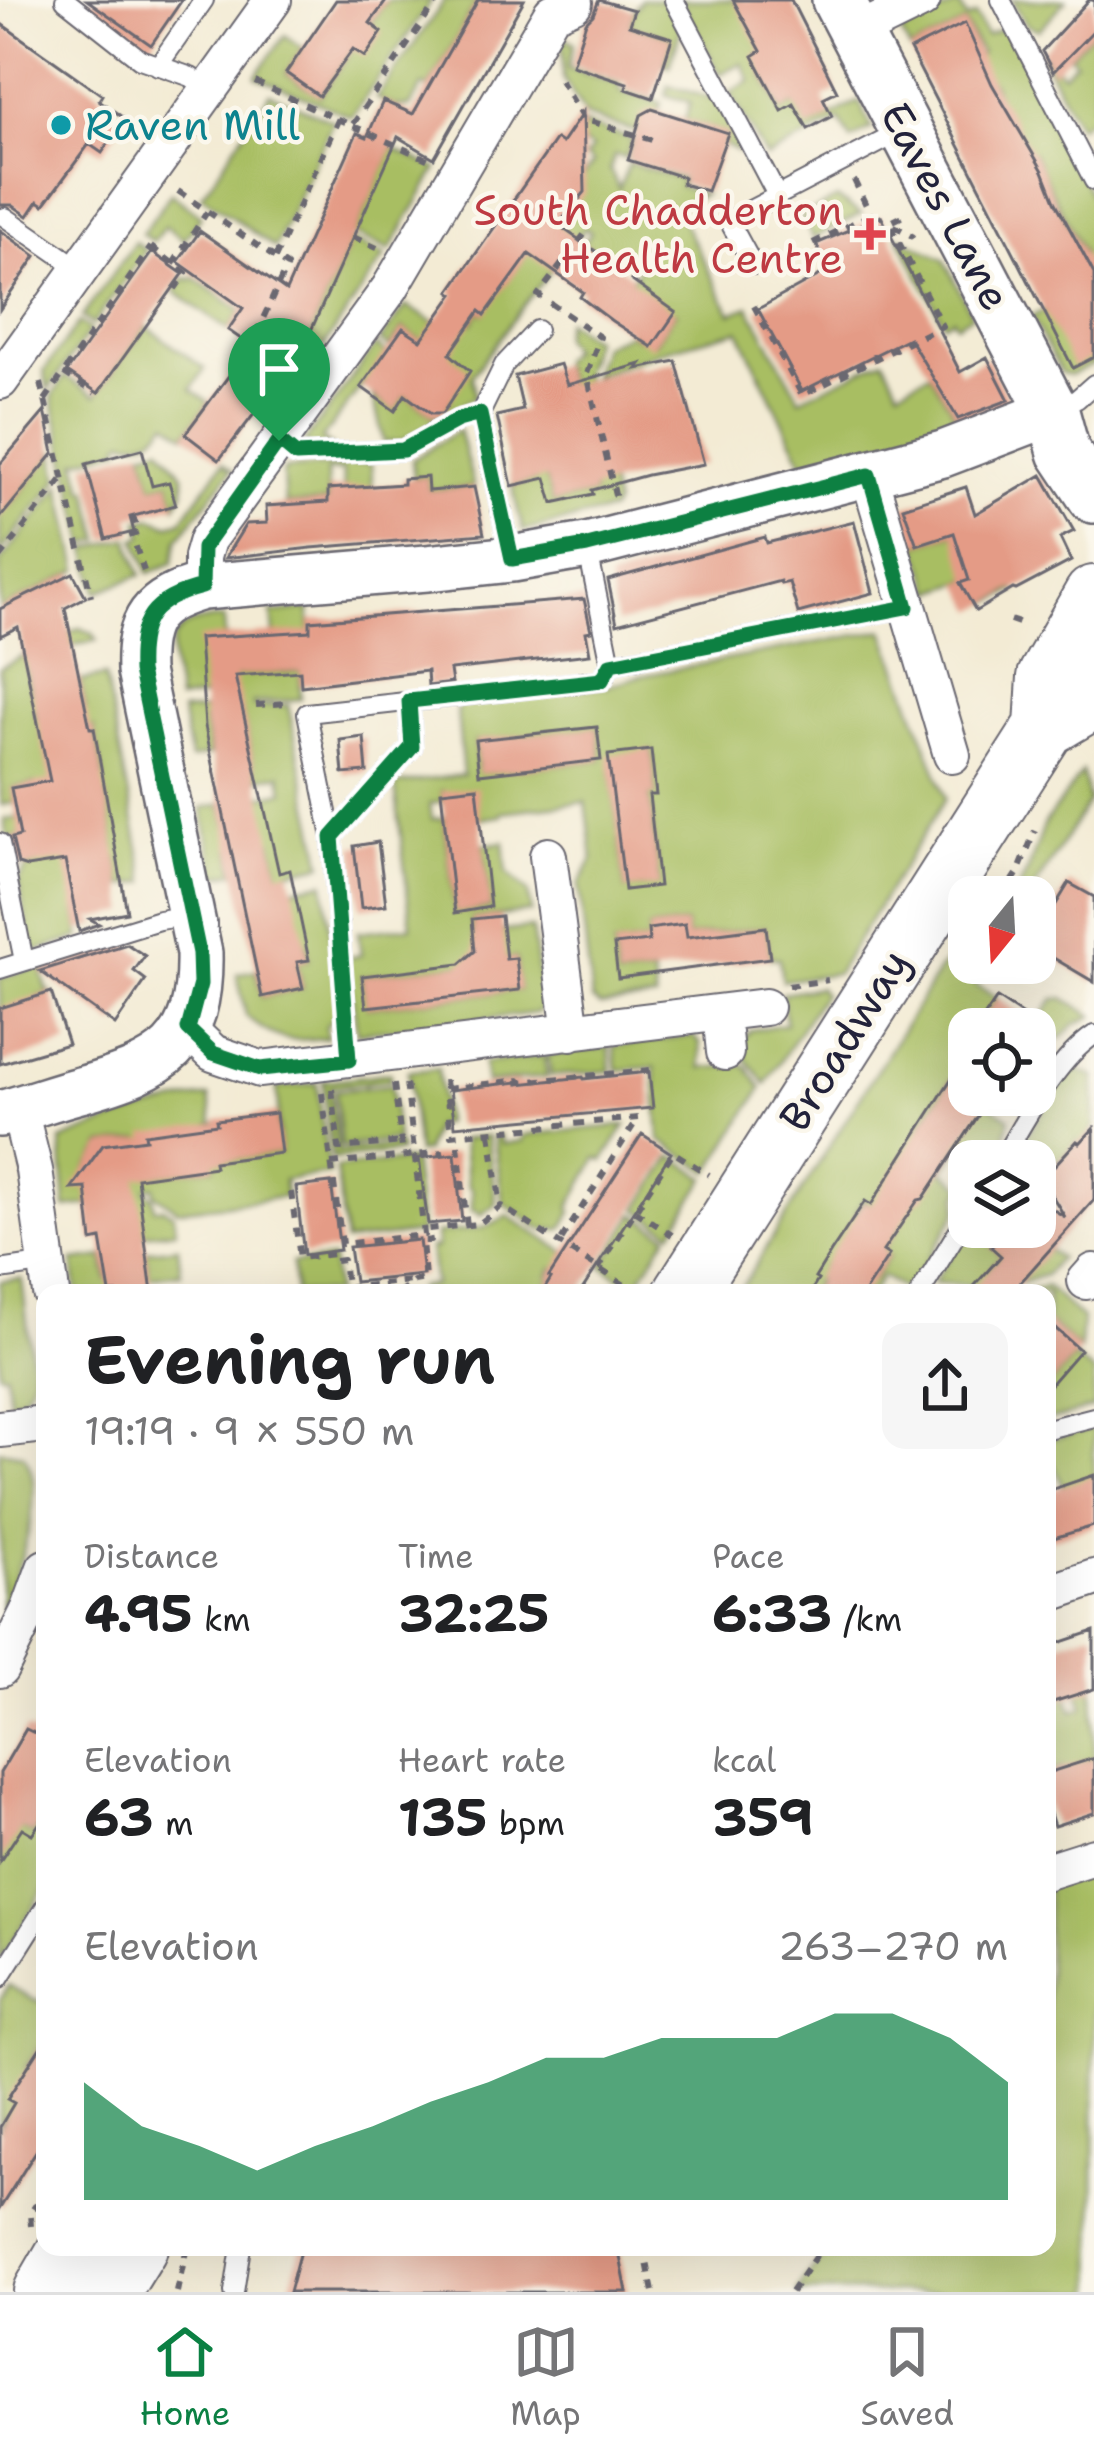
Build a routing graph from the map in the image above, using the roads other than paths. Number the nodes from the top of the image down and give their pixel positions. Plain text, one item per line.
1 (65, 0) edge
2 (204, 0) edge
3 (272, 0) edge
4 (674, 0) edge
5 (922, 0) edge
6 (1001, 0) edge
7 (558, 5) edge
8 (846, 16) edge
9 (158, 66) junction
10 (208, 89) junction
11 (904, 129) junction
12 (1094, 181) edge
13 (778, 196) junction
14 (5, 217) dead end
15 (753, 265) dead end
16 (80, 269) junction
17 (537, 330) dead end
18 (17, 377) edge
19 (1080, 408) edge
20 (480, 414) junction
21 (279, 441) junction
22 (1094, 449) edge
23 (869, 475) junction
24 (1094, 497) edge
25 (587, 546) junction
26 (512, 559) junction
27 (202, 587) junction
28 (1094, 596) edge
29 (907, 607) junction
30 (611, 664) junction
31 (409, 701) junction
32 (1079, 706) edge
33 (952, 755) dead end
34 (332, 837) junction
35 (0, 843) edge
36 (548, 856) dead end
37 (191, 915) junction
38 (24, 961) junction
39 (0, 968) edge
40 (769, 998) road end
41 (722, 1013) junction
42 (188, 1029) junction
43 (571, 1032) junction
44 (1094, 1035) edge
45 (725, 1052) dead end
46 (334, 1075) junction
47 (9, 1112) edge
48 (1014, 1140) edge
49 (948, 1247) edge
50 (681, 1266) edge
51 (0, 1270) edge
52 (49, 1278) edge
53 (926, 1284) edge
54 (1094, 1417) edge
55 (36, 1425) edge
56 (1056, 1427) edge
57 (0, 1429) edge
58 (1094, 1578) edge
59 (1056, 1591) edge
60 (36, 1593) edge
61 (0, 1669) edge
62 (1094, 1856) edge
63 (1056, 1868) edge
64 (36, 1921) edge
65 (0, 1978) edge
66 (240, 2256) edge
67 (234, 2292) edge

1 - 9 lane
2 - 9 lane
3 - 10 street
4 - 13 lane
5 - 8 street
6 - 12 lane
7 - 21 street
8 - 11 main road, Eaves Lane
9 - 10 lane
10 - 16 street
11 - 13 lane
11 - 19 main road, Eaves Lane
13 - 15 lane
14 - 16 lane
16 - 18 street
17 - 20 lane
19 - 22 main road, Eaves Lane
19 - 23 street
19 - 24 main road, Eaves Lane
20 - 21 lane
20 - 26 lane
21 - 27 street
23 - 25 street
23 - 29 street
25 - 26 street
25 - 30 lane
26 - 27 street
27 - 37 street
28 - 32 highway, Broadway
29 - 30 lane
29 - 33 street
30 - 31 lane
31 - 34 lane
31 - 34 lane
32 - 50 highway, Broadway
34 - 46 lane
35 - 38 lane
36 - 43 street
37 - 38 lane
37 - 42 street
38 - 39 lane
40 - 41 street
41 - 43 street
41 - 45 street
42 - 46 street
42 - 47 street
43 - 46 street
44 - 48 lane
47 - 52 street
49 - 53 lane
51 - 52 lane
54 - 56 lane
55 - 57 street
58 - 59 street
60 - 61 street
62 - 63 street
64 - 65 lane
66 - 67 lane

